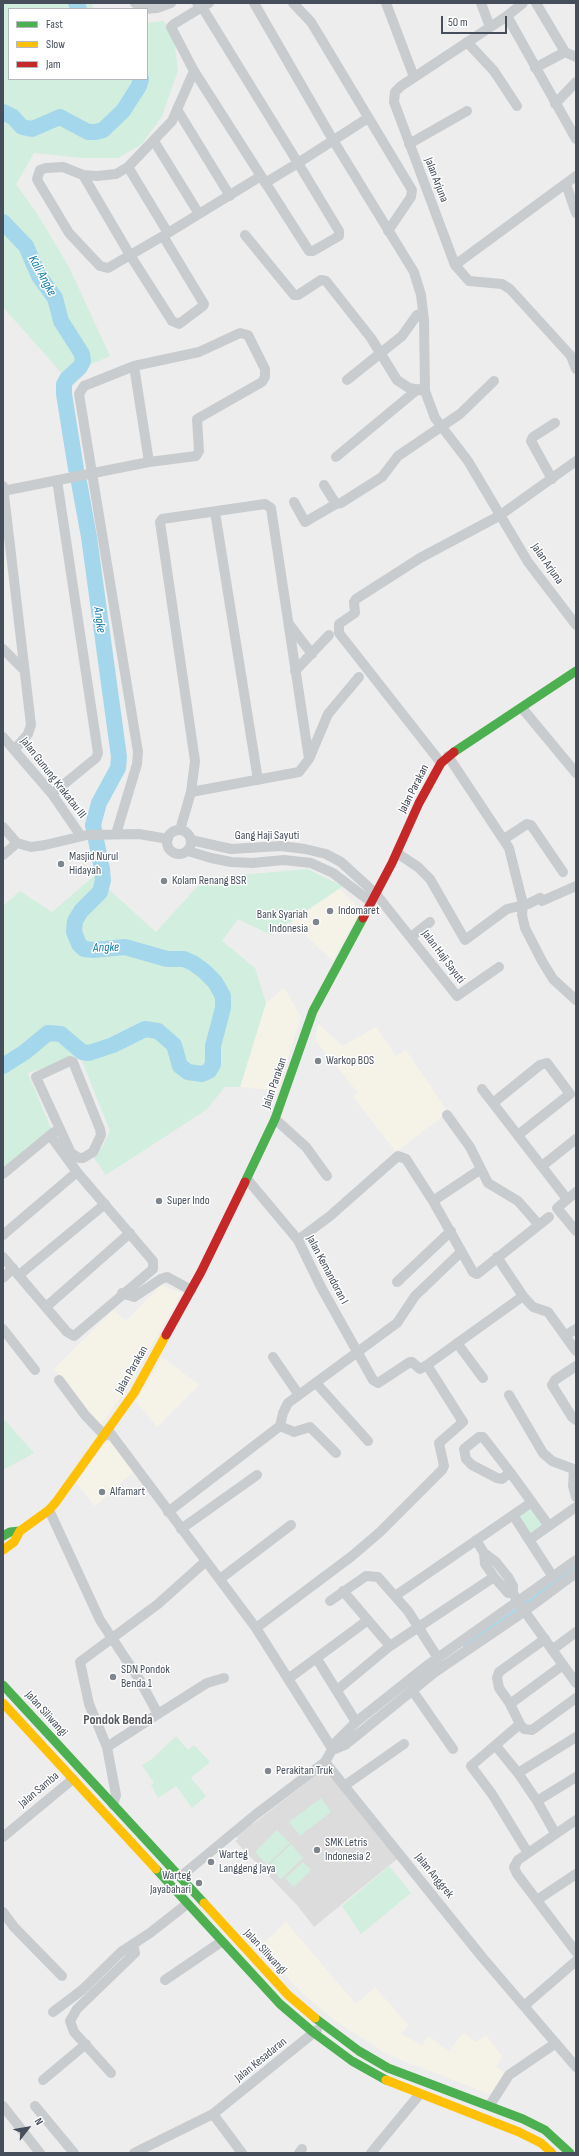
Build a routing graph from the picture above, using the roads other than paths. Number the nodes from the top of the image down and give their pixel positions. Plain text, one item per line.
1 (171, 3) edge
2 (254, 3) edge
3 (293, 3) edge
4 (386, 3) edge
5 (481, 3) edge
6 (522, 3) edge
7 (536, 3) edge
8 (203, 4) edge
9 (148, 9) edge
10 (507, 16) junction
11 (490, 27) junction
12 (466, 42) junction
13 (565, 52) junction
14 (576, 57) edge
15 (535, 68) junction
16 (194, 71) junction
17 (414, 77) junction
18 (576, 82) edge
19 (555, 104) junction
20 (517, 106) dead end
21 (178, 111) junction
22 (467, 112) dead end
23 (368, 118) junction
24 (576, 139) edge
25 (333, 140) junction
26 (154, 142) junction
27 (409, 144) junction
28 (298, 163) junction
29 (128, 167) junction
30 (83, 175) junction
31 (576, 176) edge
32 (263, 179) junction
33 (566, 184) junction
34 (230, 196) junction
35 (576, 213) edge
36 (199, 214) junction
37 (388, 231) junction
38 (166, 235) junction
39 (245, 235) dead end
40 (130, 255) junction
41 (455, 265) junction
42 (424, 313) junction
43 (380, 352) junction
44 (574, 353) edge
45 (134, 366) junction
46 (576, 369) edge
47 (347, 380) dead end
48 (494, 381) dead end
49 (421, 390) junction
50 (555, 423) dead end
51 (442, 428) junction
52 (336, 457) dead end
53 (576, 461) edge
54 (149, 462) junction
55 (92, 472) junction
56 (552, 479) junction
57 (57, 480) junction
58 (324, 485) dead end
59 (3, 489) edge
60 (294, 502) dead end
61 (336, 504) junction
62 (215, 512) junction
63 (499, 516) junction
64 (7, 557) edge
65 (287, 622) junction
66 (576, 625) edge
67 (329, 635) dead end
68 (3, 649) edge
69 (312, 654) junction
70 (24, 670) junction
71 (576, 670) edge
72 (295, 671) junction
73 (359, 677) dead end
74 (522, 708) junction
75 (3, 737) edge
76 (14, 750) junction
77 (309, 759) junction
78 (445, 760) junction
79 (576, 773) edge
80 (258, 780) junction
81 (191, 792) junction
82 (52, 794) junction
83 (3, 827) edge
84 (180, 830) junction
85 (116, 834) junction
86 (84, 835) junction
87 (168, 839) junction
88 (504, 839) junction
89 (191, 840) junction
90 (18, 843) junction
91 (188, 851) junction
92 (397, 853) junction
93 (3, 856) edge
94 (563, 872) dead end
95 (576, 886) edge
96 (374, 898) junction
97 (523, 904) junction
98 (430, 922) dead end
99 (411, 937) junction
100 (499, 967) dead end
101 (576, 1000) edge
102 (482, 1089) dead end
103 (493, 1103) junction
104 (447, 1116) dead end
105 (275, 1119) junction
106 (59, 1128) junction
107 (50, 1135) junction
108 (518, 1135) junction
109 (576, 1139) edge
110 (542, 1166) junction
111 (481, 1169) junction
112 (77, 1172) junction
113 (3, 1174) edge
114 (327, 1176) dead end
115 (247, 1179) junction
116 (576, 1192) edge
117 (567, 1199) junction
118 (433, 1201) junction
119 (105, 1204) junction
120 (549, 1217) dead end
121 (539, 1225) junction
122 (451, 1231) junction
123 (576, 1231) edge
124 (130, 1233) junction
125 (3, 1235) edge
126 (298, 1240) junction
127 (461, 1252) junction
128 (3, 1257) edge
129 (497, 1257) junction
130 (16, 1272) junction
131 (3, 1278) edge
132 (397, 1282) dead end
133 (191, 1290) junction
134 (122, 1293) junction
135 (523, 1296) junction
136 (46, 1307) junction
137 (3, 1329) edge
138 (576, 1330) edge
139 (566, 1335) junction
140 (457, 1343) junction
141 (576, 1350) edge
142 (357, 1353) junction
143 (273, 1357) dead end
144 (427, 1365) junction
145 (576, 1366) edge
146 (36, 1370) dead end
147 (483, 1378) dead end
148 (59, 1380) dead end
149 (316, 1383) junction
150 (299, 1395) junction
151 (509, 1395) dead end
152 (574, 1415) edge
153 (280, 1426) junction
154 (106, 1433) junction
155 (368, 1441) dead end
156 (336, 1453) dead end
157 (575, 1470) edge
158 (510, 1472) junction
159 (257, 1475) dead end
160 (576, 1497) edge
161 (532, 1502) junction
162 (576, 1507) edge
163 (49, 1510) junction
164 (168, 1512) junction
165 (513, 1515) junction
166 (291, 1525) dead end
167 (549, 1526) junction
168 (181, 1529) junction
169 (20, 1531) junction
170 (3, 1536) edge
171 (476, 1540) junction
172 (529, 1540) junction
173 (3, 1550) edge
174 (484, 1553) junction
175 (576, 1560) edge
176 (206, 1561) junction
177 (576, 1573) edge
178 (494, 1577) junction
179 (553, 1577) junction
180 (220, 1579) junction
181 (343, 1592) junction
182 (395, 1596) junction
183 (516, 1597) junction
184 (330, 1601) dead end
185 (525, 1611) junction
186 (368, 1620) junction
187 (418, 1627) junction
188 (256, 1628) junction
189 (576, 1632) edge
190 (111, 1638) junction
191 (545, 1639) junction
192 (390, 1646) junction
193 (552, 1650) junction
194 (438, 1658) junction
195 (317, 1659) junction
196 (563, 1665) junction
197 (432, 1668) junction
198 (224, 1678) dead end
199 (288, 1679) junction
200 (576, 1683) edge
201 (3, 1685) edge
202 (337, 1690) junction
203 (412, 1690) junction
204 (576, 1698) edge
205 (3, 1703) edge
206 (510, 1704) junction
207 (158, 1714) junction
208 (356, 1722) junction
209 (520, 1724) junction
210 (576, 1737) edge
211 (404, 1744) dead end
212 (496, 1746) junction
213 (107, 1747) junction
214 (453, 1749) dead end
215 (333, 1750) junction
216 (324, 1762) junction
217 (518, 1774) junction
218 (576, 1776) edge
219 (73, 1779) junction
220 (344, 1786) junction
221 (537, 1801) junction
222 (113, 1805) junction
223 (576, 1820) edge
224 (555, 1833) junction
225 (3, 1837) edge
226 (528, 1853) junction
227 (576, 1874) edge
228 (180, 1877) junction
229 (537, 1900) junction
230 (187, 1904) junction
231 (3, 1912) edge
232 (221, 1942) junction
233 (134, 1945) junction
234 (576, 1952) edge
235 (576, 1961) edge
236 (62, 1976) dead end
237 (165, 1980) dead end
238 (524, 2006) junction
239 (53, 2012) dead end
240 (324, 2025) junction
241 (314, 2033) junction
242 (556, 2043) junction
243 (86, 2044) junction
244 (576, 2067) edge
245 (111, 2073) dead end
246 (43, 2080) dead end
247 (419, 2095) junction
248 (490, 2105) junction
249 (3, 2106) edge
250 (35, 2106) dead end
251 (213, 2114) junction
252 (153, 2149) edge
253 (40, 2153) edge
254 (74, 2153) edge
255 (134, 2153) edge
256 (242, 2153) edge
257 (371, 2153) edge
258 (552, 2153) edge
259 (570, 2153) edge

1 - 9 street
2 - 25 street, Jalan Arjuna
3 - 23 street
4 - 17 street
5 - 11 street
6 - 10 street, Jalan Arjuna
7 - 13 street
8 - 16 street
8 - 28 street
10 - 11 street, Jalan Arjuna
10 - 15 street
11 - 12 street, Jalan Arjuna
12 - 17 street, Jalan Arjuna
12 - 20 street
13 - 14 street
13 - 15 street
15 - 19 street
16 - 21 street
16 - 32 street
17 - 27 street, Jalan Arjuna
18 - 19 street
19 - 24 street
21 - 26 street
21 - 34 street
22 - 27 street
23 - 25 street
23 - 37 street
25 - 28 street
25 - 37 street, Jalan Arjuna
26 - 29 street
26 - 36 street
27 - 41 street, Jalan Arjuna
28 - 32 street
28 - 32 street
29 - 30 street
29 - 38 street
30 - 40 street
30 - 40 street
31 - 33 street
32 - 34 street
33 - 35 street
33 - 41 street
34 - 36 street
36 - 38 street
37 - 42 street, Jalan Arjuna
38 - 40 street
38 - 40 street
39 - 43 street
41 - 44 street, Jalan Arjuna
42 - 43 street
42 - 49 street, Jalan Arjuna
43 - 47 street
43 - 49 street
44 - 46 street, Jalan Arjuna
45 - 54 street
45 - 54 street
45 - 55 street
48 - 51 street
49 - 51 street, Jalan Arjuna
49 - 52 street
50 - 56 street
51 - 61 street
51 - 63 street, Jalan Arjuna
53 - 56 street
54 - 55 street
55 - 57 street
55 - 85 street
56 - 63 street
57 - 59 street
57 - 82 street
58 - 61 street
59 - 64 street
60 - 61 street
62 - 65 street
62 - 80 street
62 - 81 street
63 - 66 street, Jalan Arjuna
63 - 78 street
64 - 70 street
65 - 69 street
65 - 72 street
67 - 69 street
68 - 70 street
69 - 72 street
70 - 76 street
71 - 74 main road, Jalan Parakan
72 - 77 street
73 - 77 street
74 - 78 main road, Jalan Parakan
74 - 79 street
75 - 76 street, Jalan Gunung Krakatau III
76 - 82 street, Jalan Gunung Krakatau III
77 - 80 street
78 - 88 street
78 - 92 main road, Jalan Parakan
80 - 81 street
81 - 84 street
82 - 86 street, Jalan Gunung Krakatau III
83 - 90 street
84 - 87 street
84 - 89 street
85 - 86 street
85 - 87 street
86 - 90 street
87 - 91 street
88 - 94 street
88 - 97 street
89 - 91 street
89 - 96 street, Gang Haji Sayuti
90 - 93 street
91 - 96 street, Gang Haji Sayuti
92 - 96 main road, Jalan Parakan
92 - 97 street
95 - 97 street
96 - 99 street, Jalan Haji Sayuti
96 - 105 main road, Jalan Parakan
97 - 101 street
98 - 99 street
99 - 100 street, Jalan Haji Sayuti
102 - 103 street
103 - 108 street
103 - 108 street
104 - 111 street
105 - 114 street
105 - 115 main road, Jalan Parakan
106 - 106 street
106 - 107 street
107 - 112 street
107 - 113 street
108 - 110 street
109 - 110 street
110 - 117 street
111 - 118 street
111 - 121 street
112 - 119 street
112 - 125 street
115 - 126 street, Jalan Kemandoran I
115 - 133 main road, Jalan Parakan
116 - 117 street
117 - 123 street
118 - 122 street
118 - 126 street
119 - 124 street
119 - 130 street
120 - 121 street
121 - 129 street
122 - 127 street
122 - 132 street
124 - 134 street
124 - 136 street
126 - 142 street, Jalan Kemandoran I
127 - 129 street
127 - 142 street
128 - 130 street
129 - 135 street
130 - 131 street
130 - 136 street
133 - 134 street
133 - 154 main road, Jalan Parakan
134 - 136 street
135 - 139 street
135 - 140 street
137 - 146 street
138 - 139 street
139 - 141 street
140 - 144 street
140 - 147 street
142 - 144 street, Jalan Kemandoran I
142 - 149 street
143 - 150 street
144 - 188 street
145 - 152 street
148 - 154 street
149 - 150 street
149 - 155 street
150 - 153 street
151 - 157 street
153 - 156 street
153 - 164 street
154 - 163 main road, Jalan Parakan
154 - 164 street
157 - 160 street
158 - 158 street
158 - 161 street
159 - 168 street
161 - 165 street
161 - 167 street
162 - 167 street
163 - 169 main road, Jalan Parakan
163 - 190 street
164 - 168 street
165 - 171 street
165 - 172 street
166 - 180 street
167 - 172 street
168 - 176 street
169 - 170 main road, Jalan Parakan
169 - 173 main road, Jalan Parakan
171 - 174 street
171 - 182 street
172 - 179 street
174 - 178 street
174 - 183 street
175 - 179 street
176 - 180 street
176 - 190 street
177 - 185 street
178 - 183 street
178 - 187 street
179 - 183 street
180 - 188 street
181 - 182 street
181 - 184 street
181 - 186 street
182 - 187 street
183 - 185 street
183 - 194 street
185 - 191 street
185 - 197 street
186 - 192 street
186 - 195 street
187 - 192 street
187 - 194 street
188 - 199 street
189 - 193 street
190 - 207 street
190 - 213 street
191 - 193 street
191 - 206 street
192 - 202 street
193 - 196 street
194 - 197 street
195 - 199 street
195 - 202 street
196 - 200 street
196 - 206 street
197 - 203 street
197 - 208 street
198 - 207 street
199 - 215 street
201 - 222 main road, Jalan Siliwangi
202 - 208 street
203 - 214 street
203 - 215 street
204 - 209 street
205 - 219 main road, Jalan Siliwangi
206 - 209 street
207 - 213 street
208 - 215 street
209 - 212 street
210 - 217 street
211 - 220 street
212 - 217 street
212 - 226 street
213 - 222 street
215 - 216 street
216 - 220 street, Jalan Anggrek
216 - 228 street
217 - 221 street
218 - 221 street
219 - 225 street, Jalan Samba
219 - 230 main road, Jalan Siliwangi
220 - 238 street, Jalan Anggrek
221 - 224 street
222 - 228 main road, Jalan Siliwangi
223 - 224 street
224 - 226 street
226 - 229 street
227 - 229 street
228 - 240 main road, Jalan Siliwangi
229 - 234 street
230 - 232 main road, Jalan Siliwangi
230 - 233 street
231 - 236 street
232 - 237 street
232 - 241 main road, Jalan Siliwangi
233 - 239 street
233 - 243 street
235 - 238 street
238 - 242 street, Jalan Anggrek
240 - 241 street, Jalan Kesadaran
240 - 248 main road, Jalan Siliwangi
241 - 247 main road, Jalan Siliwangi
241 - 251 street, Jalan Kesadaran
242 - 244 street, Jalan Anggrek
242 - 248 street
243 - 245 street
243 - 246 street
247 - 257 street
247 - 258 main road, Jalan Siliwangi
248 - 259 main road, Jalan Siliwangi
249 - 253 street
250 - 254 street
251 - 252 street, Jalan Kesadaran
251 - 256 street
252 - 255 street, Jalan Kesadaran

